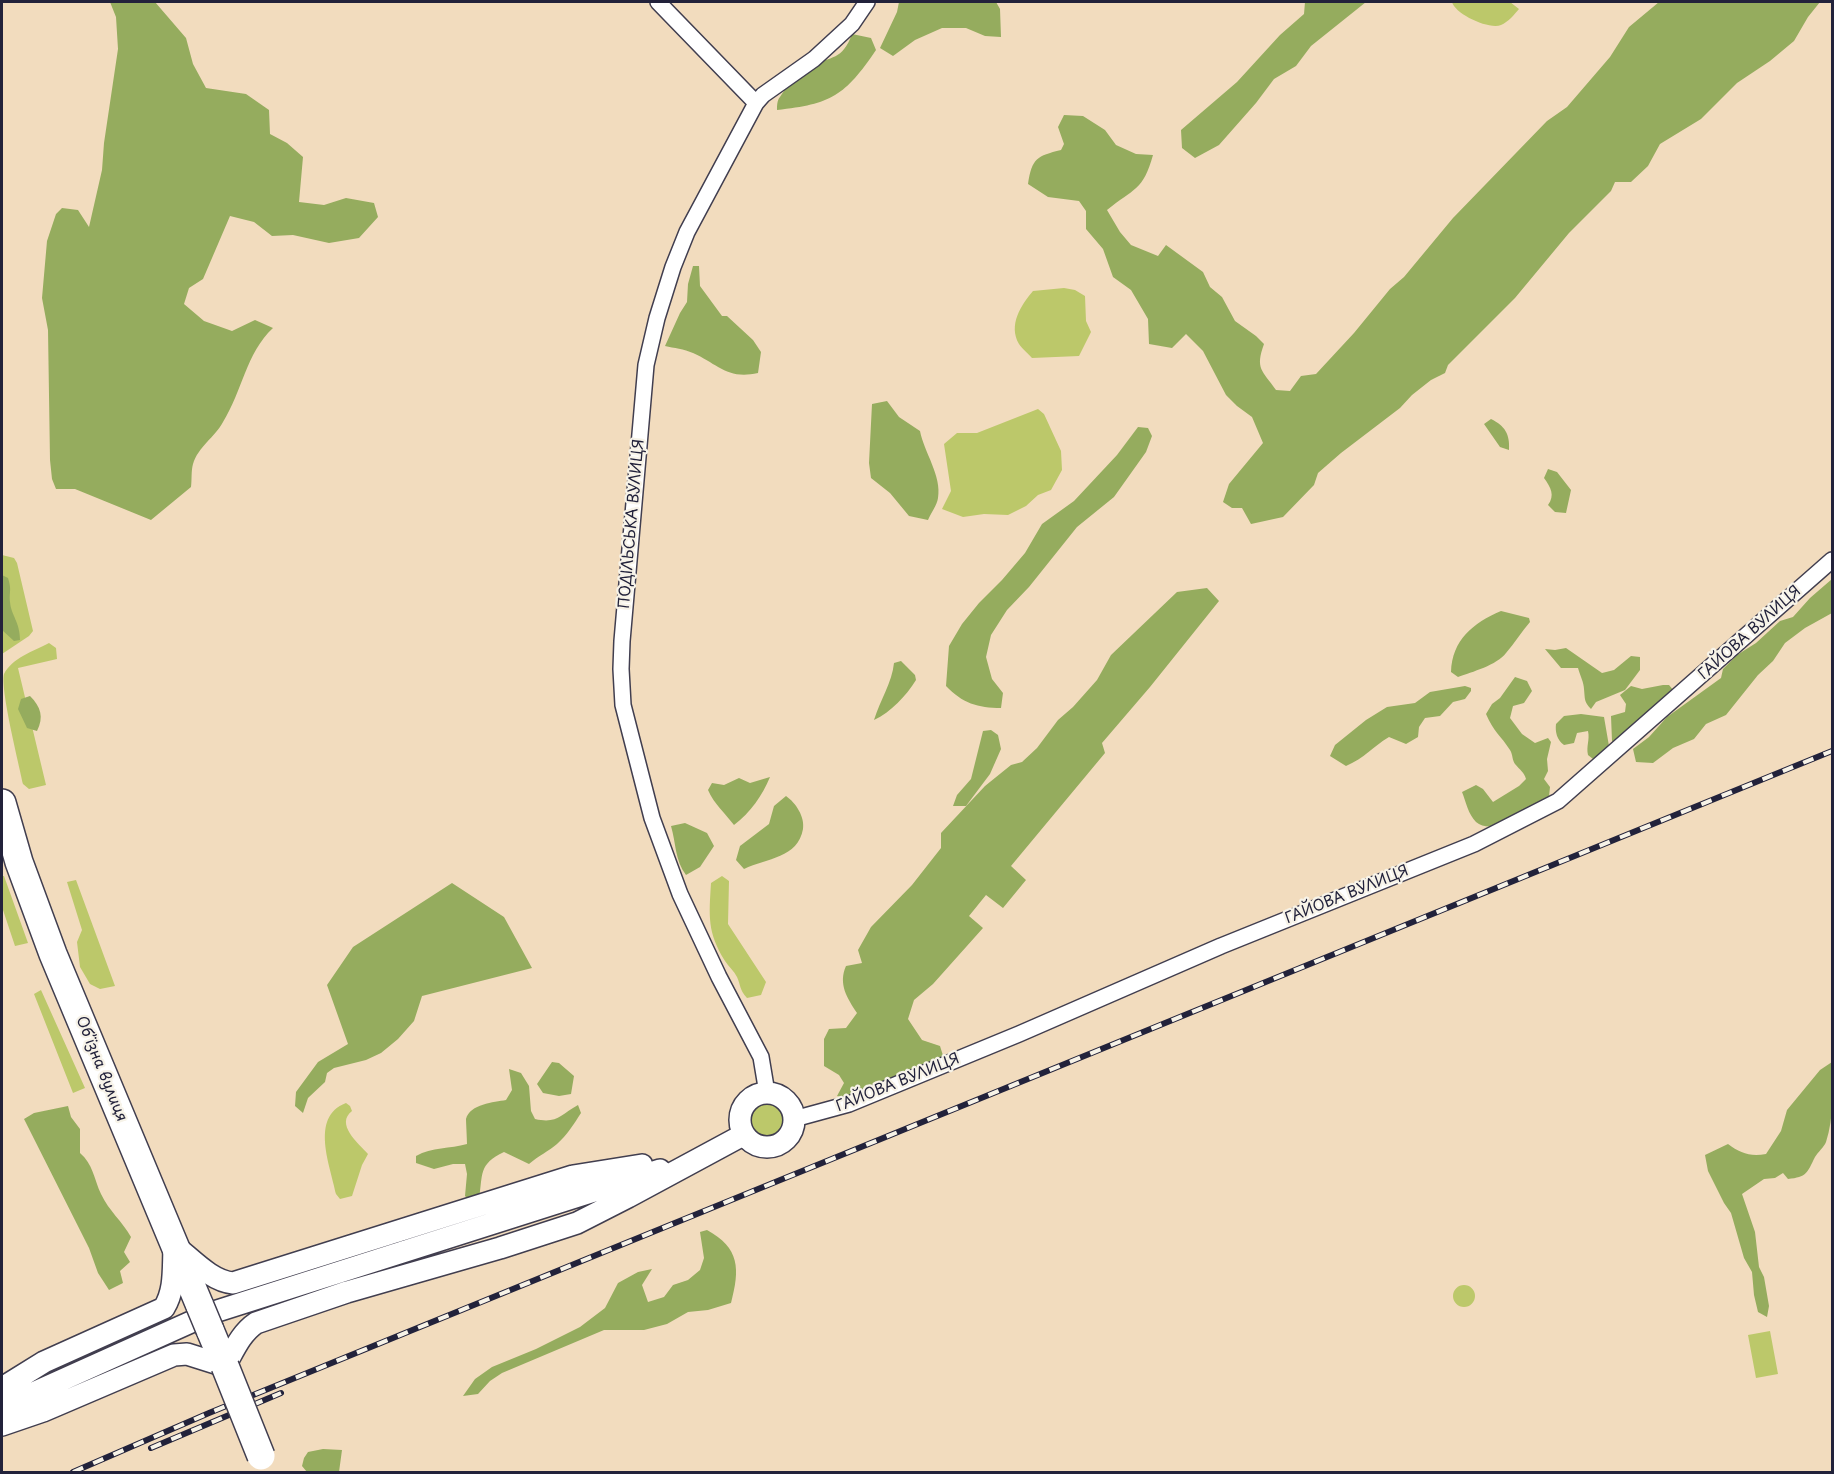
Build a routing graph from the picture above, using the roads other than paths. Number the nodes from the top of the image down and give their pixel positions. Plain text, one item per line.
1 (658, 2) edge
2 (867, 2) edge
3 (756, 103) junction
4 (1833, 561) edge
5 (2, 803) edge
6 (767, 1093) junction
7 (794, 1119) junction
8 (743, 1135) junction
9 (698, 1158) junction
10 (174, 1245) junction
11 (225, 1366) junction
12 (2, 1388) edge
13 (2, 1407) edge
14 (2, 1425) edge
15 (264, 1464) edge

1 - 3 street
2 - 3 street, ПОДІЛЬСЬКА ВУЛИЦЯ
3 - 6 street, ПОДІЛЬСЬКА ВУЛИЦЯ
4 - 7 street, ГАЙОВА ВУЛИЦЯ
5 - 10 highway, Обʼїзна вулиця
6 - 7 street
6 - 8 street
7 - 8 street
8 - 9 street
9 - 10 street
9 - 11 street
9 - 13 street
10 - 11 highway, Обʼїзна вулиця
10 - 12 street
11 - 14 street
11 - 15 highway, Обʼїзна вулиця, bridge

